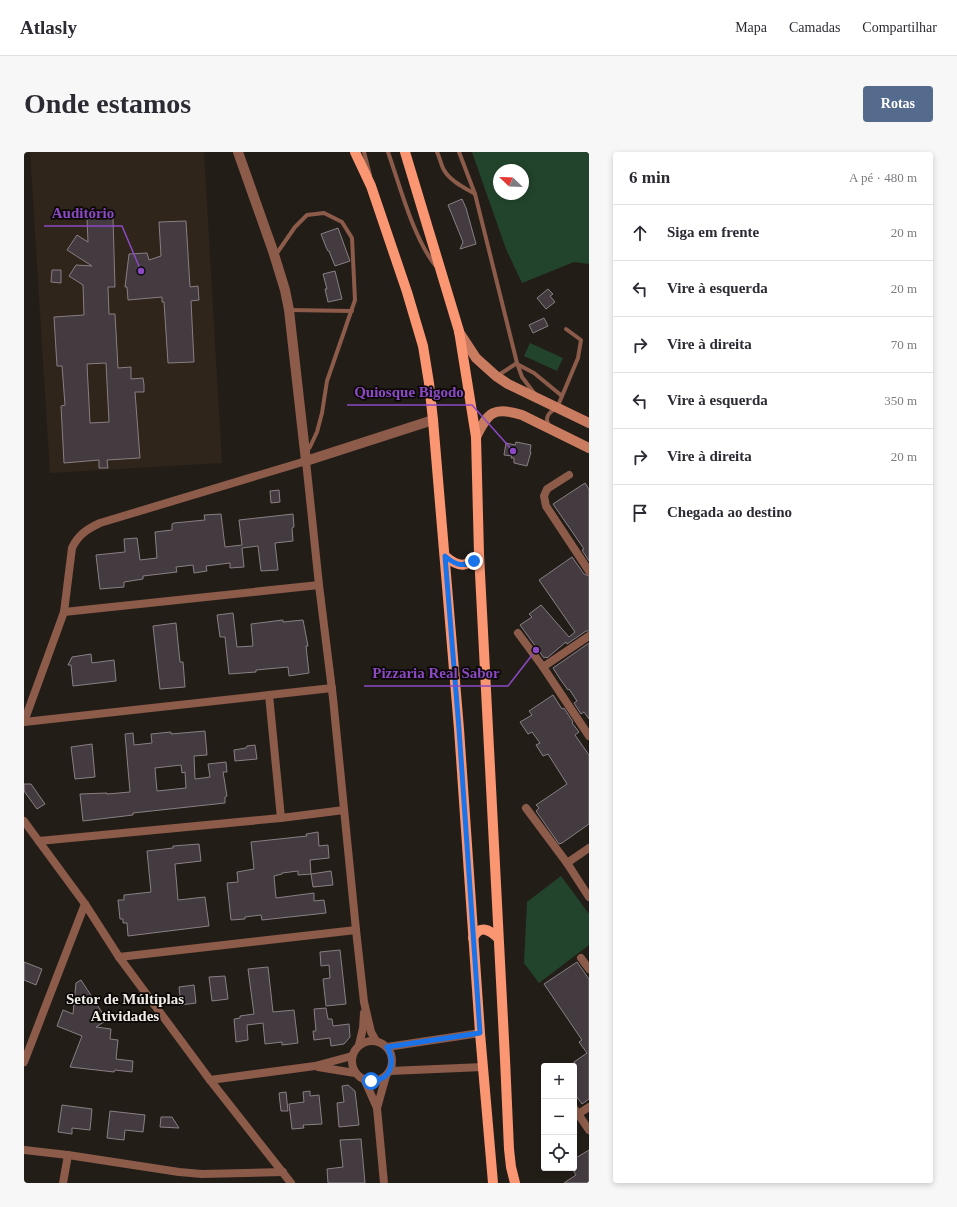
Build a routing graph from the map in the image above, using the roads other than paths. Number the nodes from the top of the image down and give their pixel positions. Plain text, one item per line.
1 (238, 152) edge
2 (354, 152) edge
3 (364, 152) edge
4 (388, 152) edge
5 (405, 152) edge
6 (437, 152) edge
7 (459, 152) edge
8 (371, 186) junction
9 (475, 194) junction
10 (275, 257) junction
11 (441, 271) junction
12 (289, 310) junction
13 (352, 311) junction
14 (566, 329) dead end
15 (458, 331) junction
16 (517, 363) junction
17 (496, 376) junction
18 (562, 396) junction
19 (539, 399) junction
20 (557, 408) junction
21 (433, 420) junction
22 (589, 423) edge
23 (552, 430) junction
24 (476, 437) junction
25 (589, 448) edge
26 (306, 457) junction
27 (569, 475) dead end
28 (479, 554) junction
29 (445, 556) junction
30 (589, 570) edge
31 (319, 585) junction
32 (64, 612) junction
33 (518, 633) dead end
34 (589, 636) edge
35 (543, 667) junction
36 (332, 688) junction
37 (269, 695) junction
38 (24, 722) edge
39 (589, 736) edge
40 (526, 808) dead end
41 (344, 810) junction
42 (281, 818) junction
43 (24, 822) edge
44 (39, 841) junction
45 (589, 848) edge
46 (567, 863) junction
47 (589, 897) edge
48 (85, 904) junction
49 (356, 930) junction
50 (473, 938) junction
51 (498, 938) junction
52 (119, 957) junction
53 (581, 958) dead end
54 (589, 969) edge
55 (364, 1002) junction
56 (480, 1033) junction
57 (376, 1041) junction
58 (359, 1045) junction
59 (387, 1047) junction
60 (352, 1056) junction
61 (24, 1062) edge
62 (315, 1066) junction
63 (483, 1067) junction
64 (388, 1073) junction
65 (355, 1074) junction
66 (210, 1080) junction
67 (365, 1081) junction
68 (589, 1107) edge
69 (377, 1108) junction
70 (577, 1111) edge
71 (577, 1112) edge
72 (589, 1130) edge
73 (24, 1150) edge
74 (68, 1155) junction
75 (283, 1172) junction
76 (63, 1183) edge
77 (291, 1183) edge
78 (384, 1183) edge
79 (493, 1183) edge
80 (515, 1183) edge

1 - 10 street
2 - 8 main road
3 - 8 lane
4 - 11 lane
5 - 11 main road
6 - 9 lane
7 - 9 lane
8 - 21 main road
9 - 16 lane
10 - 12 street
10 - 13 lane
11 - 15 main road
12 - 13 lane
12 - 26 street
13 - 26 lane
14 - 18 lane
15 - 17 main road
15 - 24 main road
16 - 17 lane
16 - 18 lane
16 - 19 lane
17 - 19 main road
18 - 20 lane
19 - 20 main road
20 - 22 main road
20 - 23 lane
21 - 26 street
21 - 29 main road
23 - 24 main road
23 - 25 main road
24 - 28 main road
26 - 31 street
26 - 32 street
27 - 30 street
28 - 29 main road
28 - 51 main road
29 - 50 main road
31 - 32 street
31 - 36 street
32 - 38 street
33 - 35 street
34 - 35 street
35 - 39 street
36 - 37 street
36 - 41 street
37 - 38 street
37 - 42 street
40 - 46 street
41 - 42 street
41 - 49 street
42 - 44 street
43 - 44 street
44 - 48 street
45 - 46 street
46 - 47 street
48 - 52 street
48 - 61 street
49 - 52 street
49 - 55 street
50 - 51 main road
50 - 56 main road
51 - 80 main road
52 - 66 street
53 - 54 street
55 - 57 street
55 - 58 street
56 - 59 street
56 - 63 main road
57 - 58 street
57 - 59 street
58 - 60 street
59 - 64 street
60 - 62 street
60 - 65 street
62 - 65 street
62 - 66 street
63 - 64 street
63 - 79 main road
64 - 67 street
64 - 69 street
65 - 67 street
66 - 75 street
67 - 69 street
68 - 70 street
69 - 78 street
71 - 72 street
73 - 74 street
74 - 75 street
74 - 76 street
75 - 77 street

